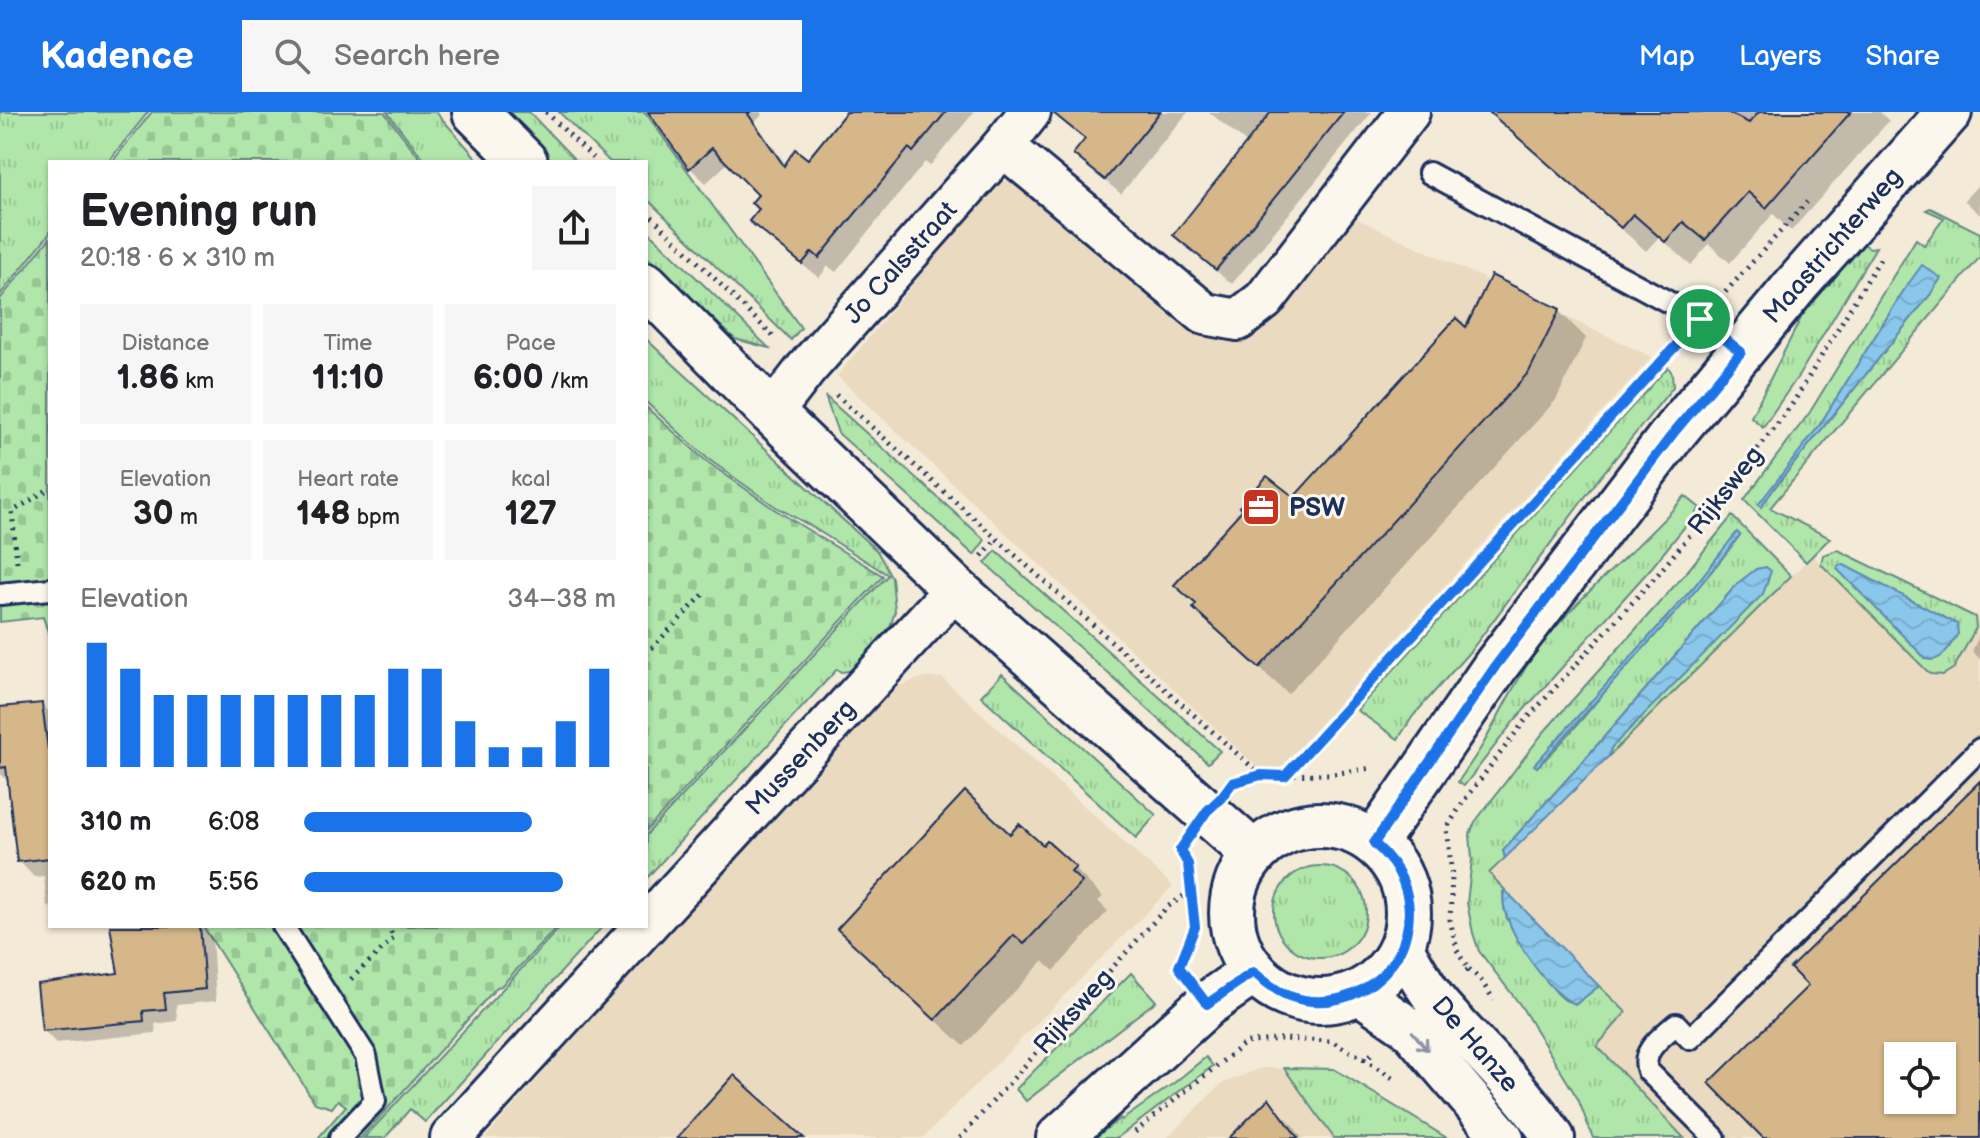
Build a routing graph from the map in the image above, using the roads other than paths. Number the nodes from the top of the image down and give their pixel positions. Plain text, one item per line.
1 (475, 112) edge
2 (1030, 112) edge
3 (1409, 112) edge
4 (1949, 112) edge
5 (1003, 146) junction
6 (523, 160) edge
7 (1429, 173) dead end
8 (648, 287) edge
9 (1741, 352) junction
10 (772, 413) junction
11 (48, 589) edge
12 (955, 589) junction
13 (10, 593) edge
14 (1980, 749) edge
15 (1374, 843) junction
16 (1254, 854) junction
17 (648, 924) edge
18 (284, 928) edge
19 (644, 928) edge
20 (1402, 947) junction
21 (1253, 972) junction
22 (1359, 993) junction
23 (340, 1138) edge
24 (451, 1138) edge
25 (1059, 1138) edge
26 (1503, 1138) edge
27 (1554, 1138) edge
28 (1715, 1138) edge

1 - 6 main road
2 - 5 street, Jo Calsstraat
3 - 5 street
4 - 9 main road, Maastrichterweg
5 - 10 street, Jo Calsstraat
7 - 9 lane
8 - 10 main road
9 - 15 main road, Maastrichterweg
10 - 12 main road
11 - 13 lane
12 - 16 main road
12 - 17 street, Mussenberg
14 - 28 lane
15 - 16 main road
15 - 20 main road
16 - 21 main road
18 - 23 lane
19 - 24 street, Mussenberg
20 - 22 main road
20 - 27 street, De Hanze
21 - 22 main road
21 - 25 main road
22 -> 26 street, De Hanze

